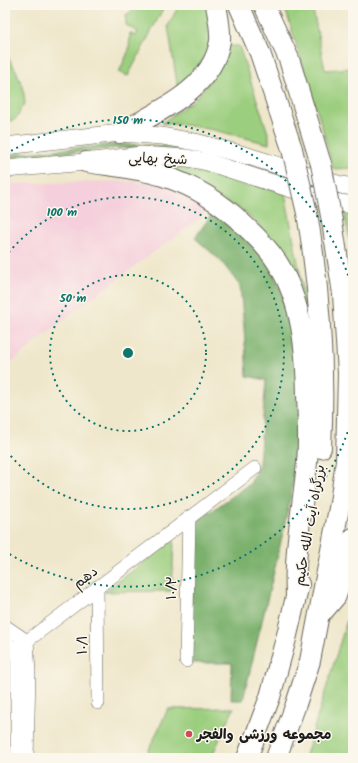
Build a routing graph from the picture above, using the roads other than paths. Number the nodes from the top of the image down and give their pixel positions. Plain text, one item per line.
1 (216, 5) edge
2 (239, 5) edge
3 (264, 5) edge
4 (277, 5) edge
5 (289, 59) junction
6 (120, 133) junction
7 (5, 146) edge
8 (86, 162) junction
9 (313, 168) junction
10 (5, 169) edge
11 (353, 187) edge
12 (307, 204) junction
13 (353, 205) edge
14 (255, 468) dead end
15 (189, 517) junction
16 (353, 538) edge
17 (98, 588) junction
18 (296, 597) junction
19 (318, 618) junction
20 (5, 626) edge
21 (27, 641) junction
22 (9, 644) edge
23 (186, 661) dead end
24 (270, 697) junction
25 (98, 703) dead end
26 (17, 758) edge
27 (27, 758) edge
28 (234, 758) edge
29 (247, 758) edge
30 (276, 758) edge

1 - 6 highway
2 - 12 highway, بزرگراه آیت الله حکیم, bridge
3 - 5 highway
4 - 5 highway
5 - 9 highway
6 - 7 main road, شیخ بهایی
6 - 9 main road, شیخ بهایی
8 - 10 main road, شیخ بهایی
8 - 12 main road, شیخ بهایی
8 - 18 highway
9 - 11 main road, شیخ بهایی
9 - 19 highway, بزرگراه آیت الله حکیم, bridge
12 - 13 main road, شیخ بهایی
12 - 18 highway, بزرگراه آیت الله حکیم
14 - 15 street, دهم
15 - 17 street, دهم
15 - 23 street, ۱۰/۲
16 - 19 highway
17 - 21 street, دهم
17 - 25 street, ۱۰/۱
18 - 24 highway, بزرگراه آیت الله حکیم
19 - 30 highway, بزرگراه آیت الله حکیم
20 - 21 street
21 - 22 street, دهم
21 - 27 street
22 - 26 street
24 - 28 highway
24 - 29 highway, بزرگراه آیت الله حکیم

